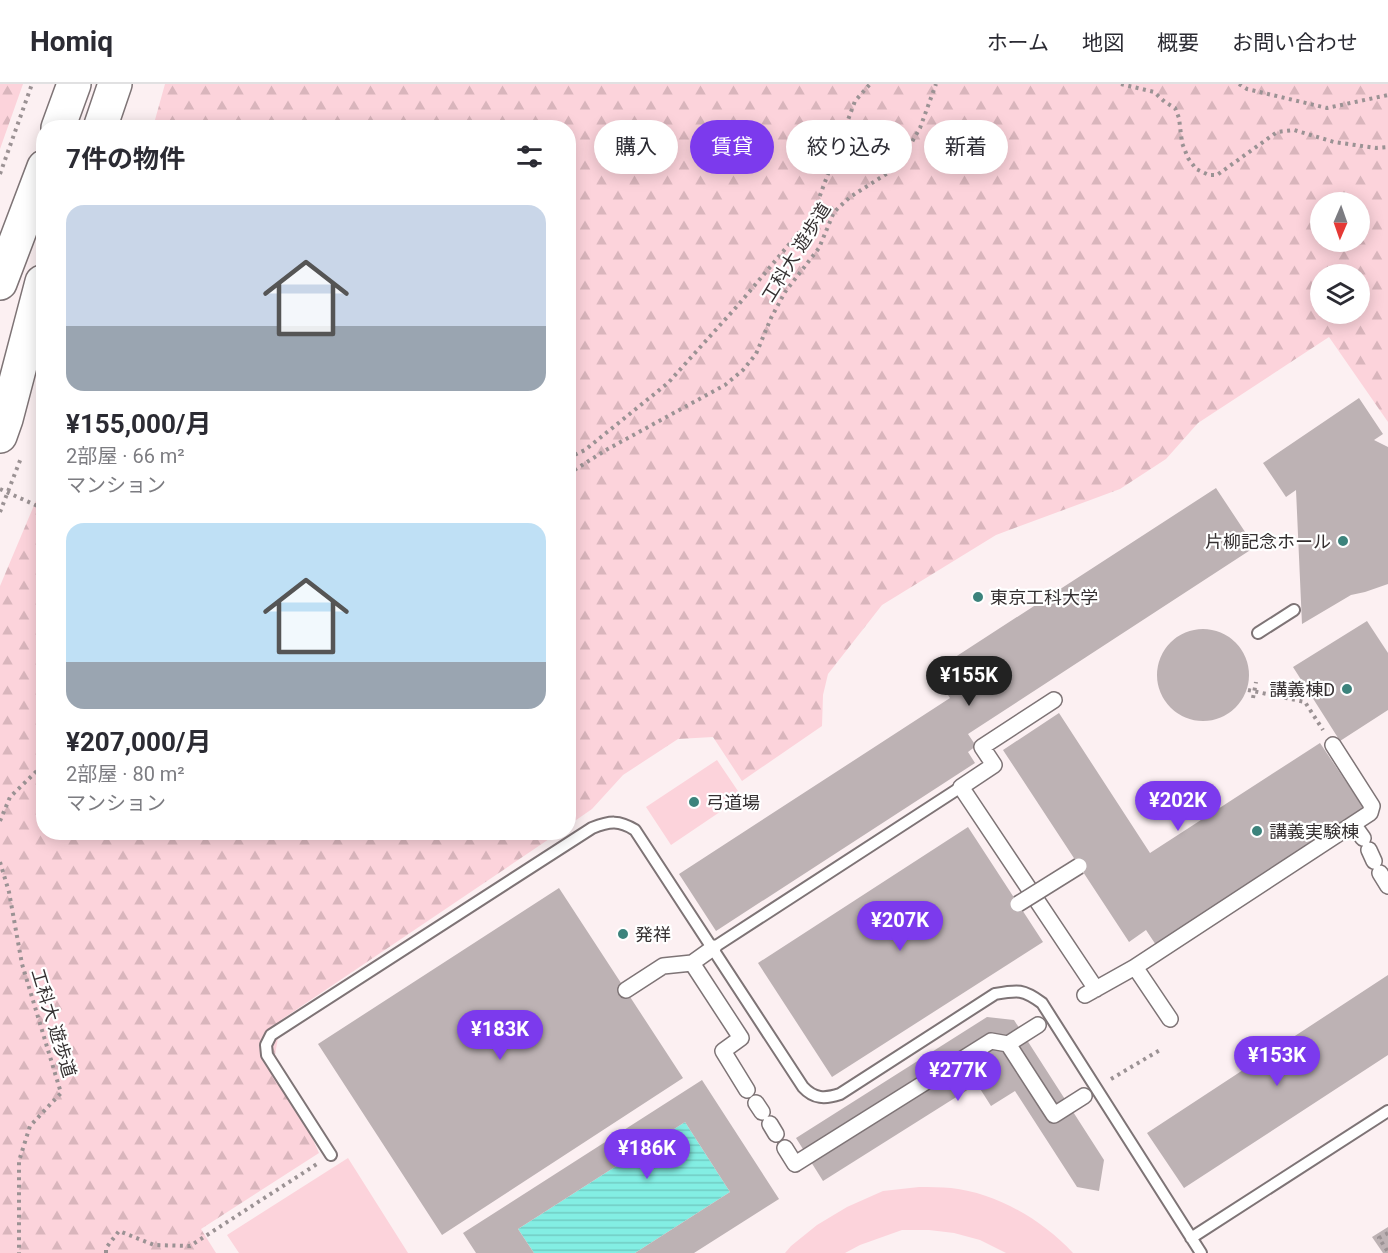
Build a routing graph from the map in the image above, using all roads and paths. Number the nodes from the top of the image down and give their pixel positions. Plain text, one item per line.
1 (32, 84) edge
2 (115, 84) edge
3 (870, 84) edge
4 (936, 84) edge
5 (1121, 84) edge
6 (1239, 84) edge
7 (1388, 95) edge
8 (103, 120) edge
9 (1388, 147) edge
10 (36, 164) edge
11 (0, 174) edge
12 (36, 188) edge
13 (0, 234) edge
14 (0, 283) edge
15 (36, 297) edge
16 (36, 306) edge
17 (0, 387) edge
18 (0, 436) edge
19 (576, 454) edge
20 (576, 469) edge
21 (0, 489) edge
22 (36, 505) edge
23 (1294, 610) dead end
24 (1258, 633) dead end
25 (1256, 682) dead end
26 (1248, 690) dead end
27 (1254, 691) junction
28 (1253, 698) dead end
29 (1054, 700) dead end
30 (1333, 745) joint
31 (36, 772) edge
32 (961, 787) junction
33 (0, 821) edge
34 (1353, 824) junction
35 (576, 838) edge
36 (573, 840) edge
37 (0, 862) edge
38 (1375, 862) edge
39 (1079, 866) dead end
40 (1018, 904) dead end
41 (713, 948) junction
42 (692, 963) junction
43 (1135, 967) junction
44 (626, 990) dead end
45 (1170, 1019) dead end
46 (1038, 1025) dead end
47 (1008, 1044) junction
48 (1160, 1050) dead end
49 (1110, 1080) dead end
50 (1083, 1096) dead end
51 (1388, 1111) edge
52 (762, 1112) dead end
53 (785, 1148) dead end
54 (331, 1155) joint
55 (1388, 1233) edge
56 (1191, 1238) junction
57 (1388, 1252) edge
58 (19, 1253) edge
59 (106, 1253) edge
60 (1201, 1253) edge

1 - 11 path
2 - 8 highway
3 - 19 path
4 - 20 path, 工科大 遊歩道
5 - 9 path
6 - 7 path
10 - 13 highway
12 - 14 highway
15 - 17 highway
16 - 18 highway
21 - 22 path, bridge
23 - 24 lane
25 - 27 path
26 - 27 path
27 - 28 path
27 - 30 path
29 - 32 street
30 - 34 street
31 - 33 path
32 - 41 lane
32 - 43 street
34 - 38 street
34 - 43 street
35 - 41 lane
36 - 54 lane
37 - 58 path, 工科大 遊歩道
39 - 40 street, bridge
41 - 42 street
41 - 56 lane
42 - 44 street
42 - 52 street
43 - 45 street
46 - 47 street
47 - 50 street
47 - 53 street
48 - 49 path
51 - 56 lane
54 - 59 path
55 - 57 path
56 - 60 lane

